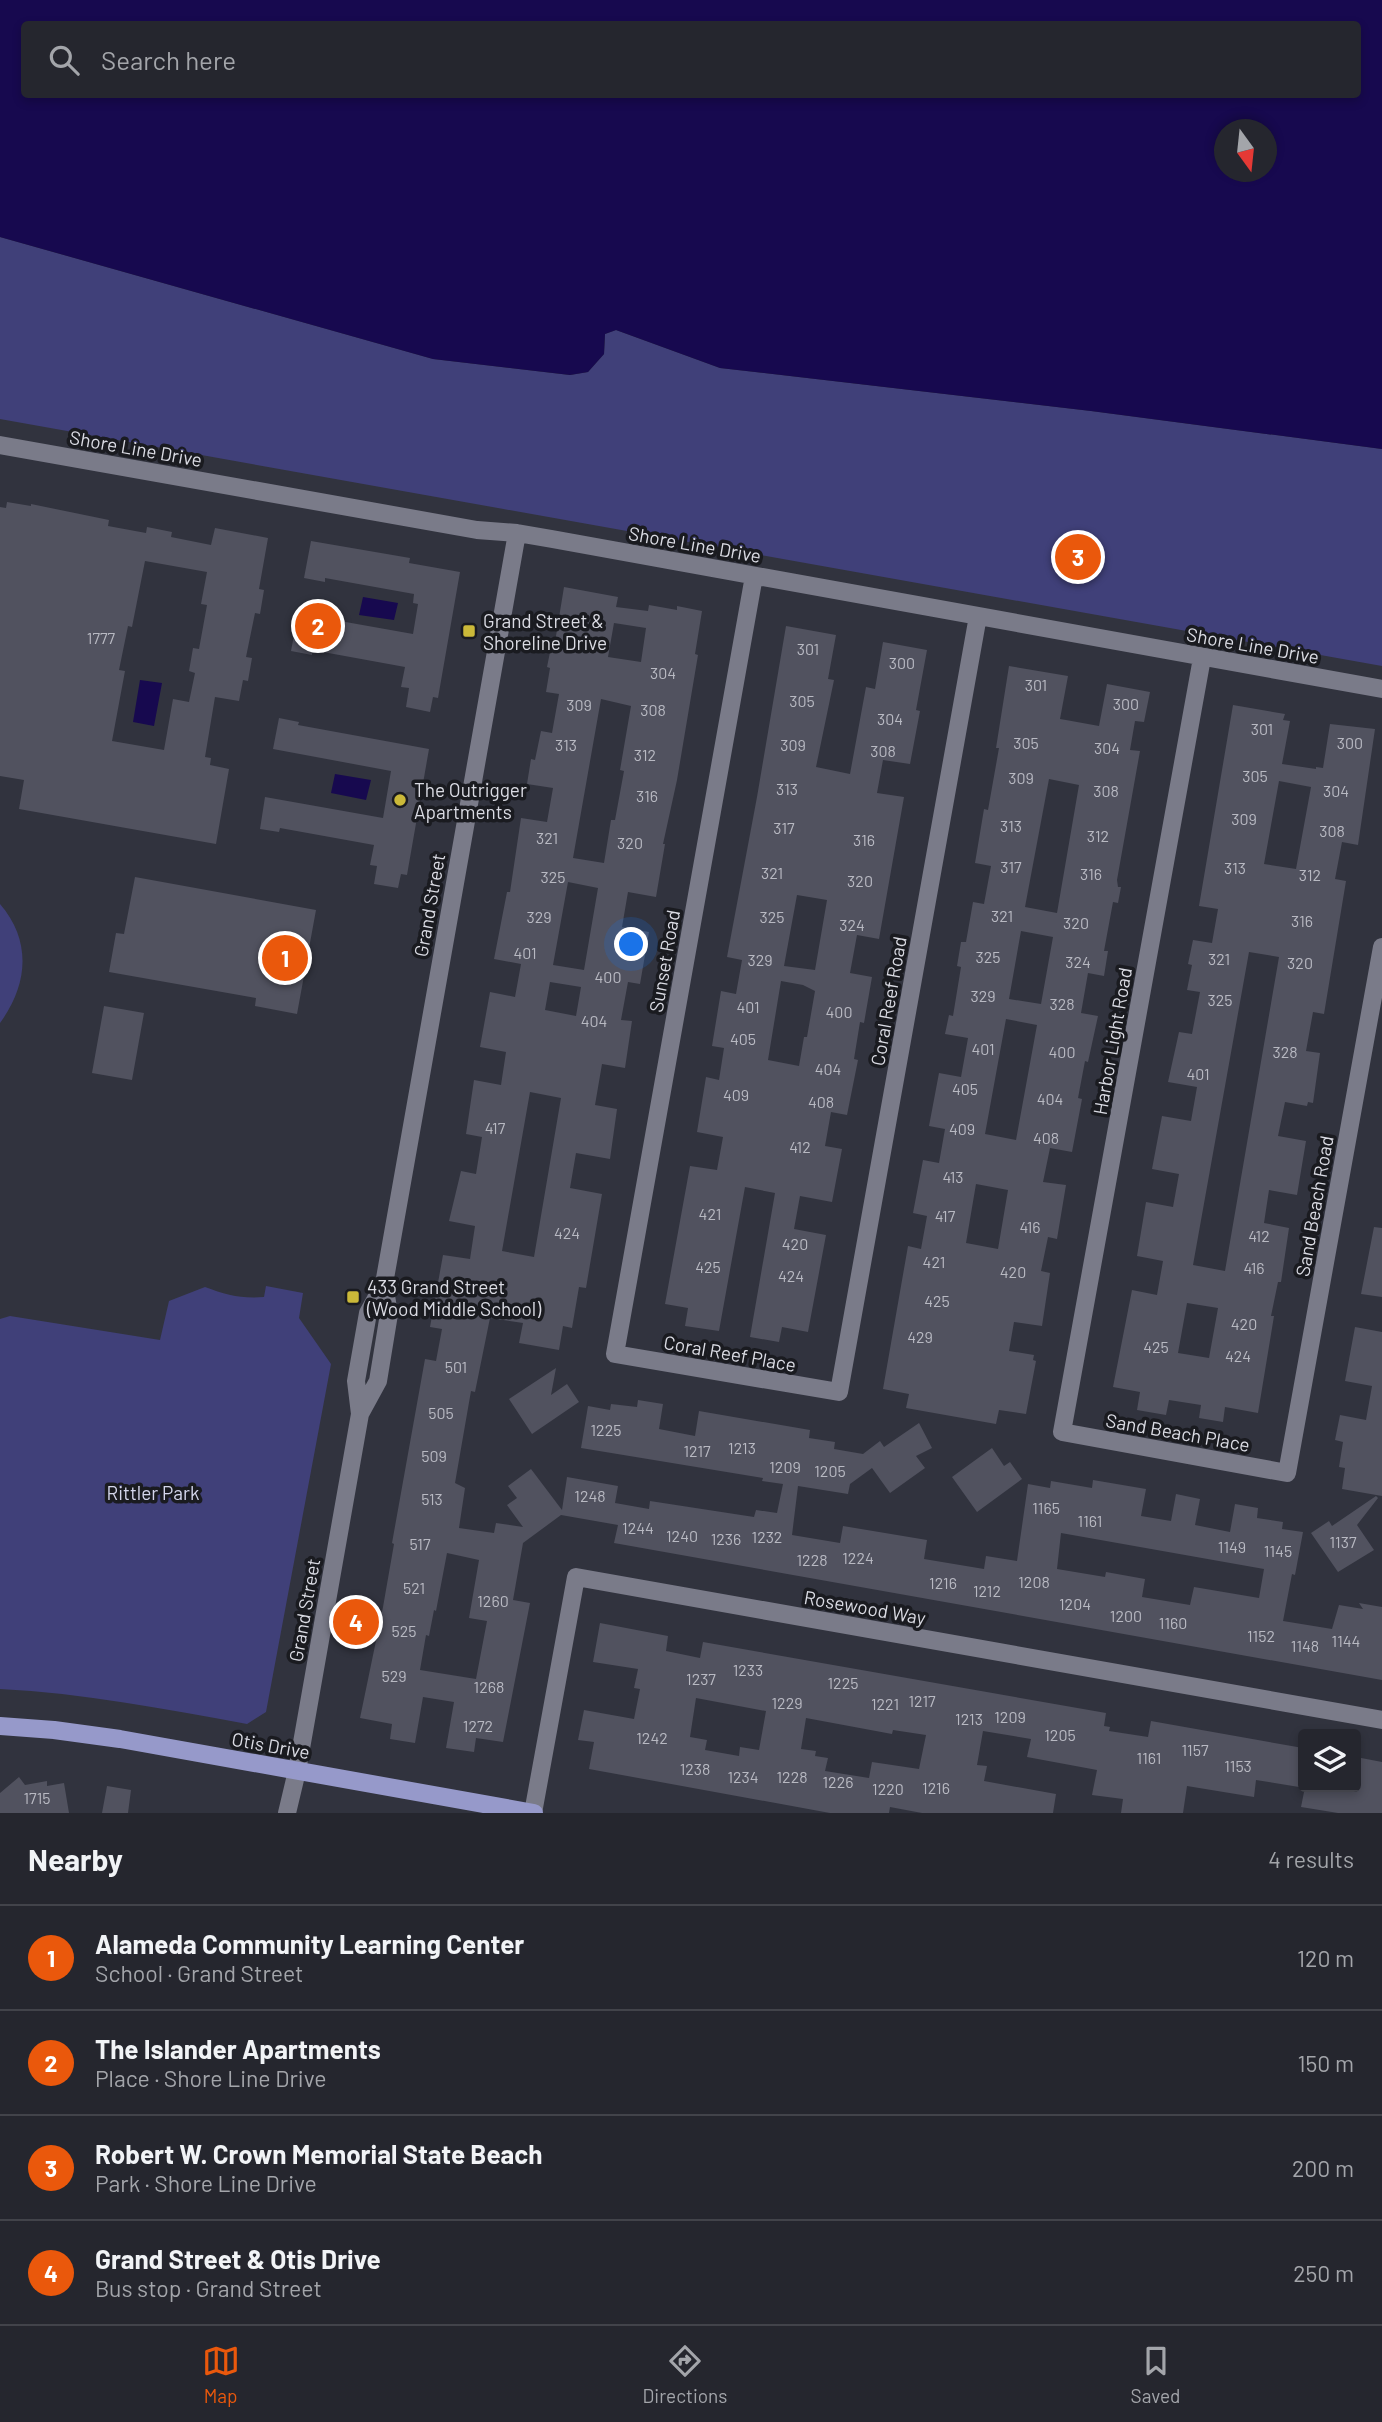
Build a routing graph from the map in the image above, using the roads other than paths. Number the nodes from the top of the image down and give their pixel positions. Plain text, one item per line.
1 (0, 445) edge
2 (517, 533) junction
3 (754, 576) junction
4 (978, 616) junction
5 (1202, 658) junction
6 (1382, 690) edge
7 (1382, 947) edge
8 (615, 1354) joint
9 (839, 1392) joint
10 (1062, 1432) joint
11 (1287, 1473) joint
12 (1382, 1720) edge
13 (0, 1726) edge
14 (297, 1771) junction
15 (287, 1813) edge
16 (533, 1813) edge

1 - 2 street, Shore Line Drive
2 - 3 street, Shore Line Drive
2 - 14 street, Grand Street
3 - 4 street, Shore Line Drive
3 - 8 street, Sunset Road
4 - 5 street, Shore Line Drive
4 - 9 street, Coral Reef Road
5 - 6 street, Shore Line Drive
5 - 10 street, Harbor Light Road
7 - 11 street, Sand Beach Road
8 - 9 street, Coral Reef Place
10 - 11 street, Sand Beach Place
12 - 16 street, Rosewood Way
13 - 14 main road, Otis Drive
14 - 15 street, Grand Street
14 - 16 main road, Otis Drive

